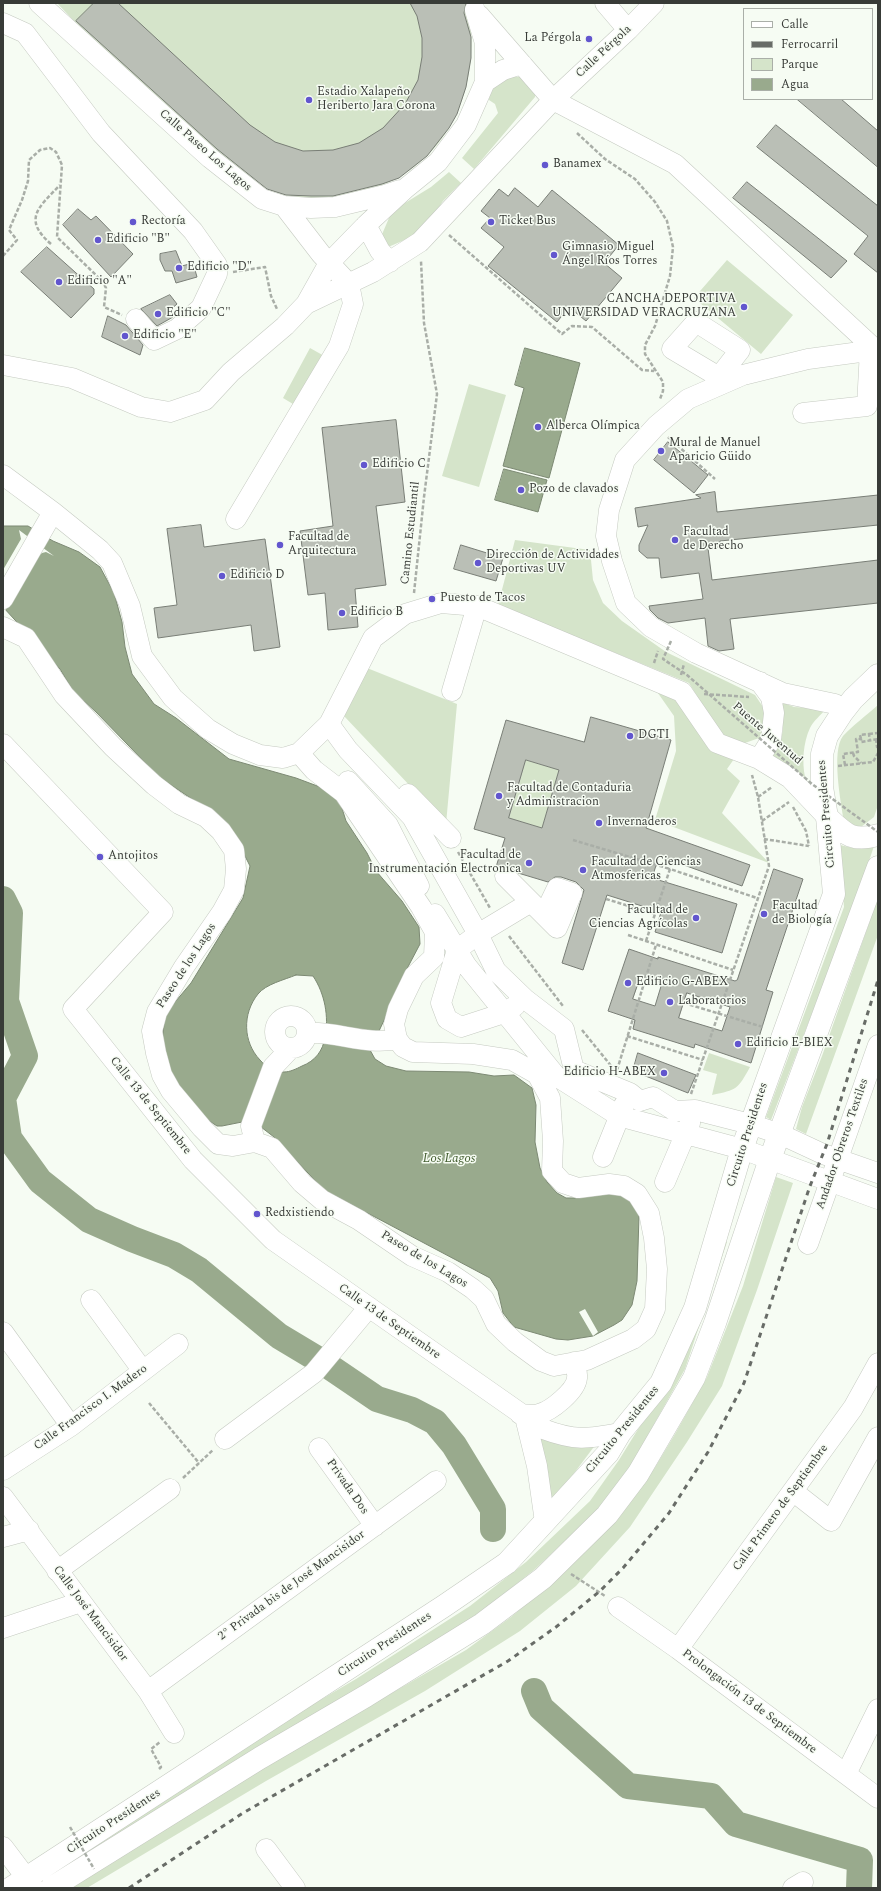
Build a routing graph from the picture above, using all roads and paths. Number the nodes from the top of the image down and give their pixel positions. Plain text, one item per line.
1 (39, 3) edge
2 (605, 3) edge
3 (654, 3) edge
4 (474, 6) edge
5 (3, 23) edge
6 (628, 30) junction
7 (522, 64) junction
8 (485, 82) junction
9 (553, 100) junction
10 (576, 132) dead end
11 (60, 184) junction
12 (406, 188) junction
13 (284, 206) junction
14 (437, 224) junction
15 (366, 225) junction
16 (420, 242) junction
17 (51, 244) dead end
18 (3, 256) edge
19 (390, 262) junction
20 (329, 263) junction
21 (217, 274) junction
22 (349, 284) junction
23 (306, 304) junction
24 (136, 319) joint
25 (285, 326) junction
26 (874, 351) edge
27 (733, 359) dead end
28 (3, 365) edge
29 (654, 370) junction
30 (753, 373) junction
31 (803, 413) dead end
32 (662, 421) junction
33 (3, 475) edge
34 (715, 479) dead end
35 (50, 518) junction
36 (236, 519) dead end
37 (3, 599) edge
38 (477, 606) junction
39 (413, 611) junction
40 (3, 628) edge
41 (674, 641) junction
42 (878, 675) edge
43 (649, 678) junction
44 (679, 690) junction
45 (765, 690) junction
46 (878, 690) edge
47 (452, 691) dead end
48 (848, 706) junction
49 (331, 720) junction
50 (878, 733) edge
51 (869, 734) junction
52 (861, 739) junction
53 (877, 739) edge
54 (870, 741) junction
55 (3, 744) edge
56 (878, 746) edge
57 (299, 753) junction
58 (853, 753) junction
59 (878, 753) edge
60 (861, 763) junction
61 (758, 768) junction
62 (768, 783) dead end
63 (758, 797) junction
64 (785, 797) dead end
65 (790, 802) junction
66 (827, 817) junction
67 (762, 821) junction
68 (878, 833) edge
69 (450, 838) joint
70 (764, 839) junction
71 (573, 840) dead end
72 (809, 846) junction
73 (813, 852) dead end
74 (878, 867) edge
75 (670, 869) junction
76 (505, 876) dead end
77 (606, 898) dead end
78 (757, 898) junction
79 (655, 914) junction
80 (498, 922) junction
81 (478, 934) junction
82 (628, 935) dead end
83 (646, 941) junction
84 (656, 944) junction
85 (457, 950) junction
86 (733, 970) junction
87 (525, 999) junction
88 (684, 1003) dead end
89 (565, 1008) dead end
90 (504, 1013) junction
91 (718, 1013) junction
92 (579, 1026) dead end
93 (763, 1027) dead end
94 (316, 1033) junction
95 (627, 1036) junction
96 (390, 1041) junction
97 (878, 1045) edge
98 (291, 1048) junction
99 (703, 1060) junction
100 (630, 1093) junction
101 (693, 1102) junction
102 (619, 1116) junction
103 (750, 1124) junction
104 (253, 1134) junction
105 (687, 1134) junction
106 (780, 1134) junction
107 (742, 1149) junction
108 (603, 1156) dead end
109 (770, 1159) junction
110 (838, 1159) junction
111 (878, 1174) edge
112 (830, 1181) junction
113 (665, 1182) dead end
114 (878, 1199) edge
115 (808, 1244) dead end
116 (91, 1300) dead end
117 (369, 1307) junction
118 (3, 1332) edge
119 (178, 1344) dead end
120 (574, 1362) junction
121 (878, 1363) edge
122 (143, 1371) junction
123 (149, 1403) dead end
124 (522, 1416) junction
125 (71, 1426) junction
126 (620, 1434) junction
127 (878, 1437) edge
128 (225, 1439) joint
129 (319, 1448) dead end
130 (199, 1463) junction
131 (3, 1470) edge
132 (436, 1481) dead end
133 (170, 1489) joint
134 (794, 1492) junction
135 (3, 1497) edge
136 (545, 1522) junction
137 (375, 1526) junction
138 (29, 1530) junction
139 (3, 1537) edge
140 (57, 1571) junction
141 (565, 1571) dead end
142 (80, 1602) junction
143 (618, 1607) joint
144 (3, 1628) edge
145 (678, 1649) junction
146 (148, 1691) junction
147 (878, 1709) edge
148 (174, 1733) joint
149 (156, 1772) dead end
150 (846, 1774) junction
151 (878, 1798) edge
152 (70, 1827) dead end
153 (3, 1847) edge
154 (266, 1849) dead end
155 (94, 1869) dead end
156 (24, 1885) edge
157 (51, 1888) edge
158 (296, 1888) edge

1 - 13 street, Calle Paseo Los Lagos
2 - 6 street
3 - 6 street, Calle Pérgola
4 - 7 street
4 - 8 street
5 - 21 street
6 - 9 street, Calle Pérgola
7 - 8 street
7 - 9 street
8 - 12 street
9 - 14 street, Calle Pérgola
9 - 26 street
10 - 29 path
11 - 17 path
11 - 18 path
11 - 24 path
12 - 13 street, Calle Paseo Los Lagos
12 - 15 street
13 - 20 street
14 - 16 street, Calle Pérgola
14 - 29 path
15 - 19 street
15 - 20 street
16 - 19 street, Calle Pérgola
16 - 39 path, Camino Estudiantil
19 - 22 street, Calle Pérgola
20 - 22 street
20 - 23 street
21 - 24 street
21 - 25 path
22 - 23 street, Calle Pérgola
22 - 36 street
23 - 25 street
25 - 28 street
26 - 30 street
26 - 31 street
27 - 30 street
29 - 32 path
30 - 32 street
32 - 34 path
32 - 41 street
33 - 35 street
35 - 37 street
35 - 57 street
38 - 39 street
38 - 43 street
38 - 47 street
39 - 49 street
40 - 104 street, Paseo de los Lagos
41 - 43 path
41 - 44 path
41 - 45 street
41 - 68 path, Puente Juventud, bridge
42 - 48 main road, Circuito Presidentes
43 - 44 street
44 - 45 path
44 - 61 street
45 - 48 street
45 - 61 street
46 - 48 main road
48 - 66 main road, Circuito Presidentes
49 - 57 street
49 - 69 street
49 - 81 street
50 - 51 path
51 - 52 path
51 - 54 path
52 - 54 path
52 - 58 path
53 - 54 path
53 - 56 path
55 - 117 street, Calle 13 de Septiembre
57 - 85 street
57 - 96 street
58 - 60 path
58 - 60 path
59 - 60 path
61 - 63 path
61 - 66 street
62 - 63 path
63 - 67 path
64 - 65 path
65 - 67 path
65 - 72 path
66 - 68 main road
66 - 103 main road, Circuito Presidentes
67 - 70 path
69 - 80 path
70 - 72 path
70 - 78 path
71 - 75 path
72 - 73 path
74 - 106 main road, Circuito Presidentes
75 - 78 path
75 - 79 path
76 - 80 street
77 - 79 path
78 - 86 path
79 - 83 path
80 - 81 street
80 - 89 path
81 - 85 street
81 - 87 street
82 - 83 path
83 - 84 path
84 - 86 path
84 - 95 path
85 - 90 street
85 - 90 street
86 - 91 path
87 - 90 street
87 - 100 street
88 - 91 path
90 - 102 street
91 - 93 path
91 - 99 path
92 - 95 path
94 - 96 street
94 - 98 street
94 - 98 street
95 - 99 path
96 - 120 street, Paseo de los Lagos
97 - 110 street, Andador Obreros Textiles
98 - 104 street
99 - 101 path
100 - 101 street
100 - 102 street
101 - 103 street
101 - 105 street
102 - 105 street
102 - 108 street
103 - 106 street
103 - 107 main road, Circuito Presidentes
104 - 120 street, Paseo de los Lagos
105 - 107 street
105 - 113 street
106 - 109 main road, Circuito Presidentes
106 - 110 street
107 - 109 street
107 - 126 main road, Circuito Presidentes
109 - 112 street
109 - 157 main road, Circuito Presidentes
110 - 111 street
110 - 112 street, Andador Obreros Textiles
112 - 114 street
112 - 115 street, Andador Obreros Textiles
116 - 122 street
117 - 124 street, Calle 13 de Septiembre
117 - 128 street
118 - 125 street
119 - 122 street, Calle Francisco I. Madero
120 - 124 street
121 - 134 street, Calle Primero de Septiembre
122 - 125 street, Calle Francisco I. Madero
123 - 130 path
124 - 126 street, Calle 13 de Septiembre
124 - 136 street
125 - 131 street, Calle Francisco I. Madero
126 - 136 main road, Circuito Presidentes
127 - 134 street
128 - 130 path
129 - 137 street, Privada Dos
130 - 133 path
132 - 137 street, 2° Privada bis de José Mancisidor
133 - 140 street
134 - 145 street, Calle Primero de Septiembre
135 - 138 street, Calle José Mancisidor
136 - 156 main road, Circuito Presidentes
137 - 146 street, 2° Privada bis de José Mancisidor
138 - 139 street
138 - 140 street, Calle José Mancisidor
140 - 142 street, Calle José Mancisidor
141 - 143 path
142 - 144 street
142 - 146 street, Calle José Mancisidor
143 - 145 street, Prolongación 13 de Septiembre
145 - 150 street, Prolongación 13 de Septiembre
146 - 148 street, Calle José Mancisidor
147 - 150 street
148 - 149 path
150 - 151 street, Prolongación 13 de Septiembre
152 - 155 path, bridge
153 - 156 street
154 - 158 street

